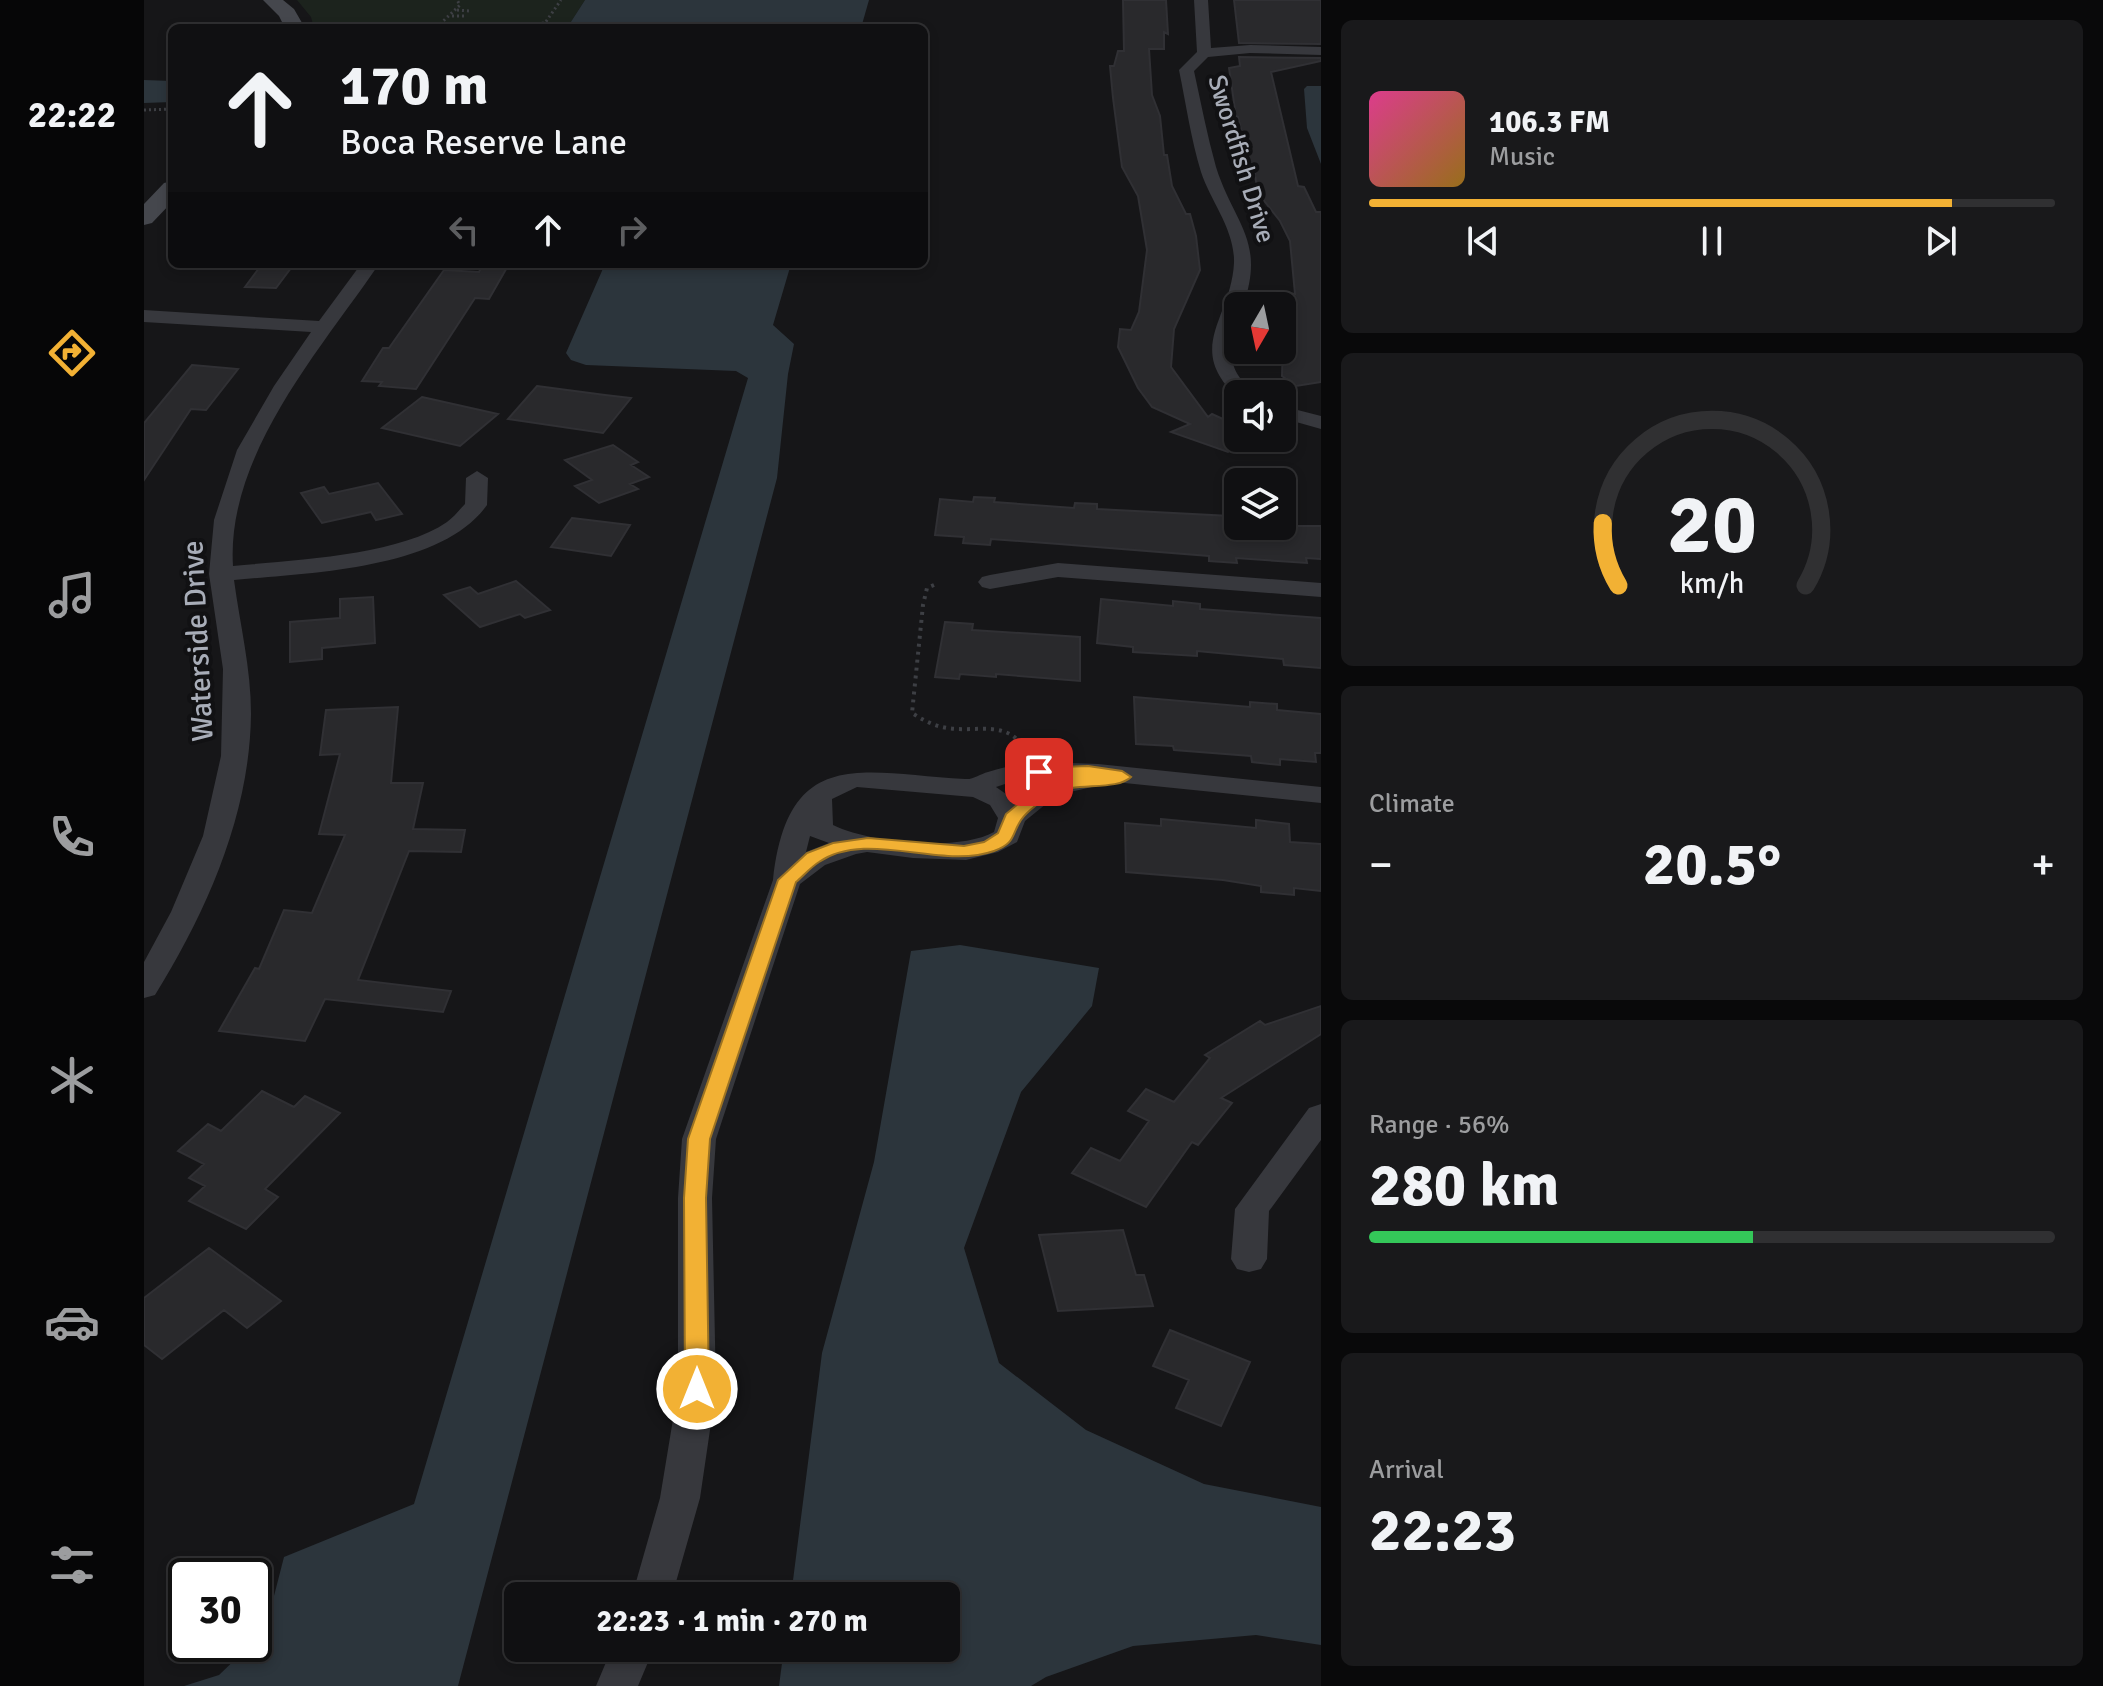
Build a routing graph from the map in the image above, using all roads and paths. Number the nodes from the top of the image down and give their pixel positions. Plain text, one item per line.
1 (272, 0) edge
2 (457, 0) edge
3 (561, 0) edge
4 (1201, 0) edge
5 (456, 10) junction
6 (469, 11) dead end
7 (451, 16) junction
8 (465, 16) dead end
9 (293, 24) edge
10 (441, 24) edge
11 (532, 24) edge
12 (1321, 51) edge
13 (1204, 53) junction
14 (168, 109) edge
15 (144, 110) edge
16 (168, 192) edge
17 (144, 218) edge
18 (367, 268) edge
19 (144, 316) edge
20 (326, 327) junction
21 (1229, 380) edge
22 (1296, 416) edge
23 (1321, 423) edge
24 (477, 478) dead end
25 (221, 574) junction
26 (990, 582) dead end
27 (934, 585) dead end
28 (1321, 590) edge
29 (1028, 761) dead end
30 (1122, 777) junction
31 (973, 789) junction
32 (1321, 795) edge
33 (818, 796) junction
34 (1012, 818) junction
35 (868, 843) junction
36 (787, 880) junction
37 (144, 988) edge
38 (1321, 1116) edge
39 (1249, 1259) dead end
40 (656, 1582) edge
41 (627, 1662) edge
42 (617, 1686) edge

1 - 9 street
2 - 5 path
3 - 11 path
4 - 13 street
5 - 6 path
5 - 7 path
7 - 8 path
7 - 10 path
12 - 13 street, Swordfish Drive
13 - 21 street, Swordfish Drive
14 - 15 path
16 - 17 street
18 - 20 street, Waterside Drive
19 - 20 street
20 - 25 street, Waterside Drive
22 - 23 street
24 - 25 street
25 - 37 street, Waterside Drive
26 - 28 street
27 - 29 path
30 - 31 street
30 - 32 street
30 - 34 street
31 - 33 street
31 - 34 street
33 - 35 street
33 - 36 street
34 - 35 street
35 - 36 street
36 - 40 street
38 - 39 street
41 - 42 street

